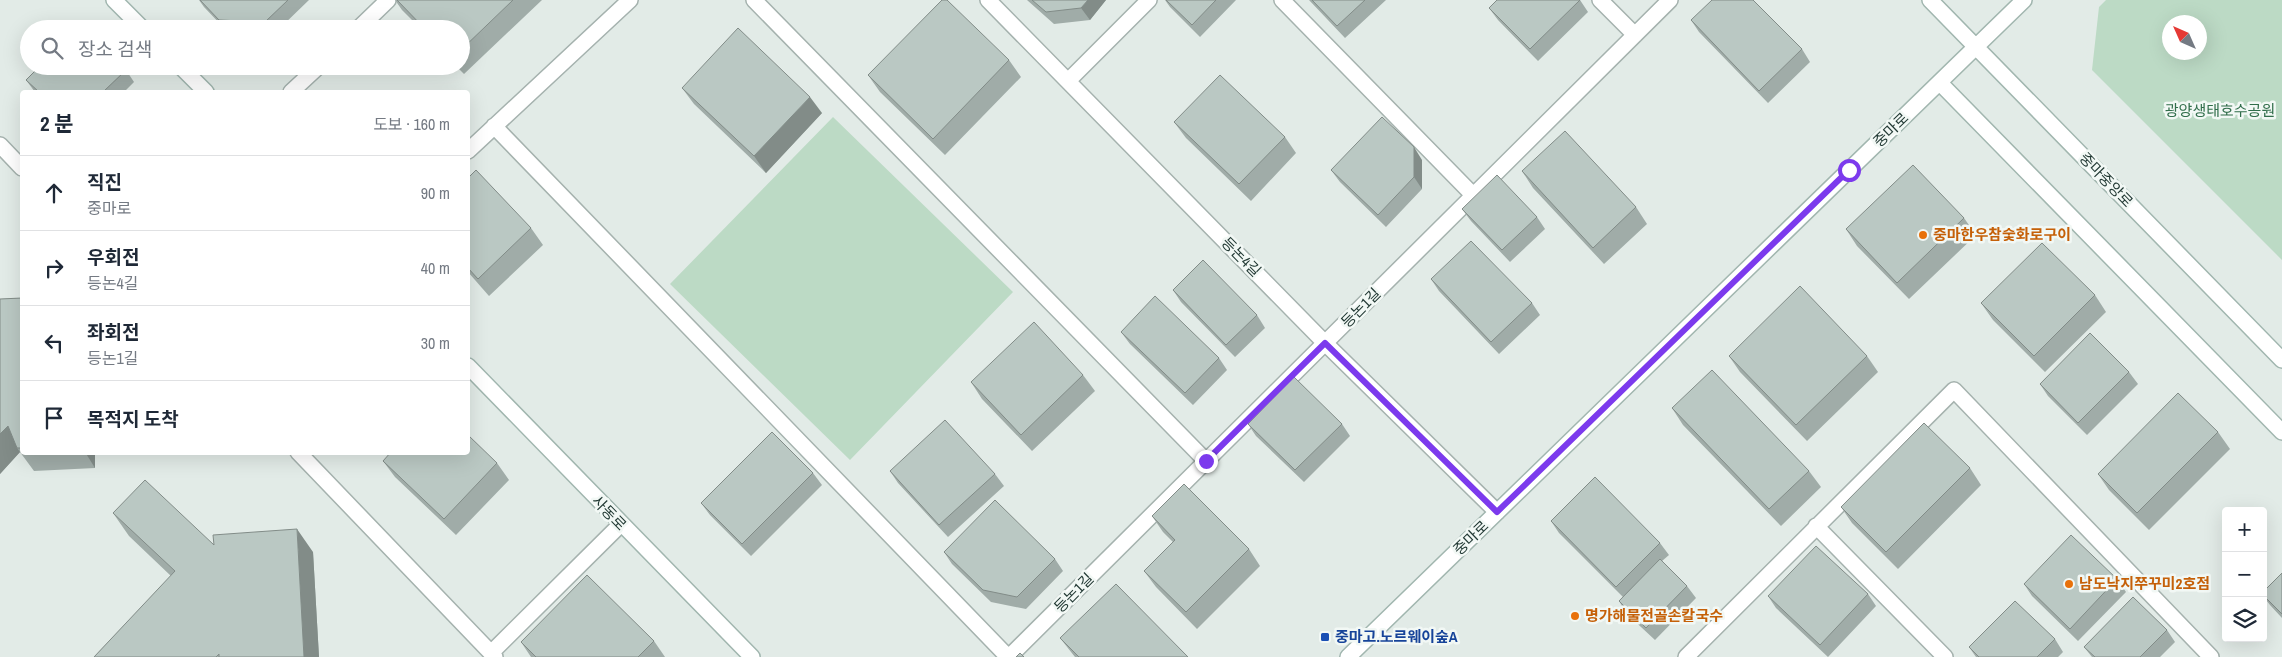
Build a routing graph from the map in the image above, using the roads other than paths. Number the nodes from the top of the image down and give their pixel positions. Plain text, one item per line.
1 (114, 0) edge
2 (630, 0) edge
3 (754, 0) edge
4 (988, 0) edge
5 (1149, 0) edge
6 (1282, 0) edge
7 (1600, 0) edge
8 (1670, 0) edge
9 (1930, 0) edge
10 (2024, 0) edge
11 (379, 3) edge
12 (134, 20) edge
13 (365, 20) edge
14 (1635, 35) junction
15 (1976, 48) junction
16 (189, 75) edge
17 (309, 75) edge
18 (1068, 81) junction
19 (1940, 82) junction
20 (204, 90) edge
21 (293, 90) edge
22 (494, 126) junction
23 (0, 145) edge
24 (470, 149) edge
25 (20, 166) edge
26 (1474, 196) junction
27 (1325, 343) junction
28 (2282, 360) edge
29 (470, 368) edge
30 (2282, 432) edge
31 (301, 455) edge
32 (1206, 461) junction
33 (1497, 512) junction
34 (620, 525) junction
35 (1816, 526) junction
36 (493, 655) edge
37 (752, 657) edge
38 (1008, 657) edge
39 (1348, 657) edge
40 (1686, 657) edge
41 (1945, 657) edge
42 (2211, 657) edge

1 - 12 street
2 - 22 street
3 - 32 street
4 - 18 street, 등논4길
5 - 18 street
6 - 26 street
7 - 14 street
8 - 14 street, 등논1길
9 - 15 street, 중마중앙로
10 - 15 street, 중마로
11 - 13 street
14 - 26 street, 등논1길
15 - 19 street, 중마로
15 - 28 street, 중마중앙로
16 - 20 street
17 - 21 street
18 - 27 street, 등논4길
19 - 30 street
19 - 33 street, 중마로
22 - 24 street
22 - 38 street
23 - 25 street
26 - 27 street, 등논1길
27 - 32 street, 등논1길
27 - 33 street, 등논4길
29 - 34 street, 사동로
31 - 36 street
32 - 38 street, 등논1길
33 - 39 street, 중마로
34 - 36 street
34 - 37 street, 사동로
35 - 40 street
35 - 41 street
35 - 42 street

